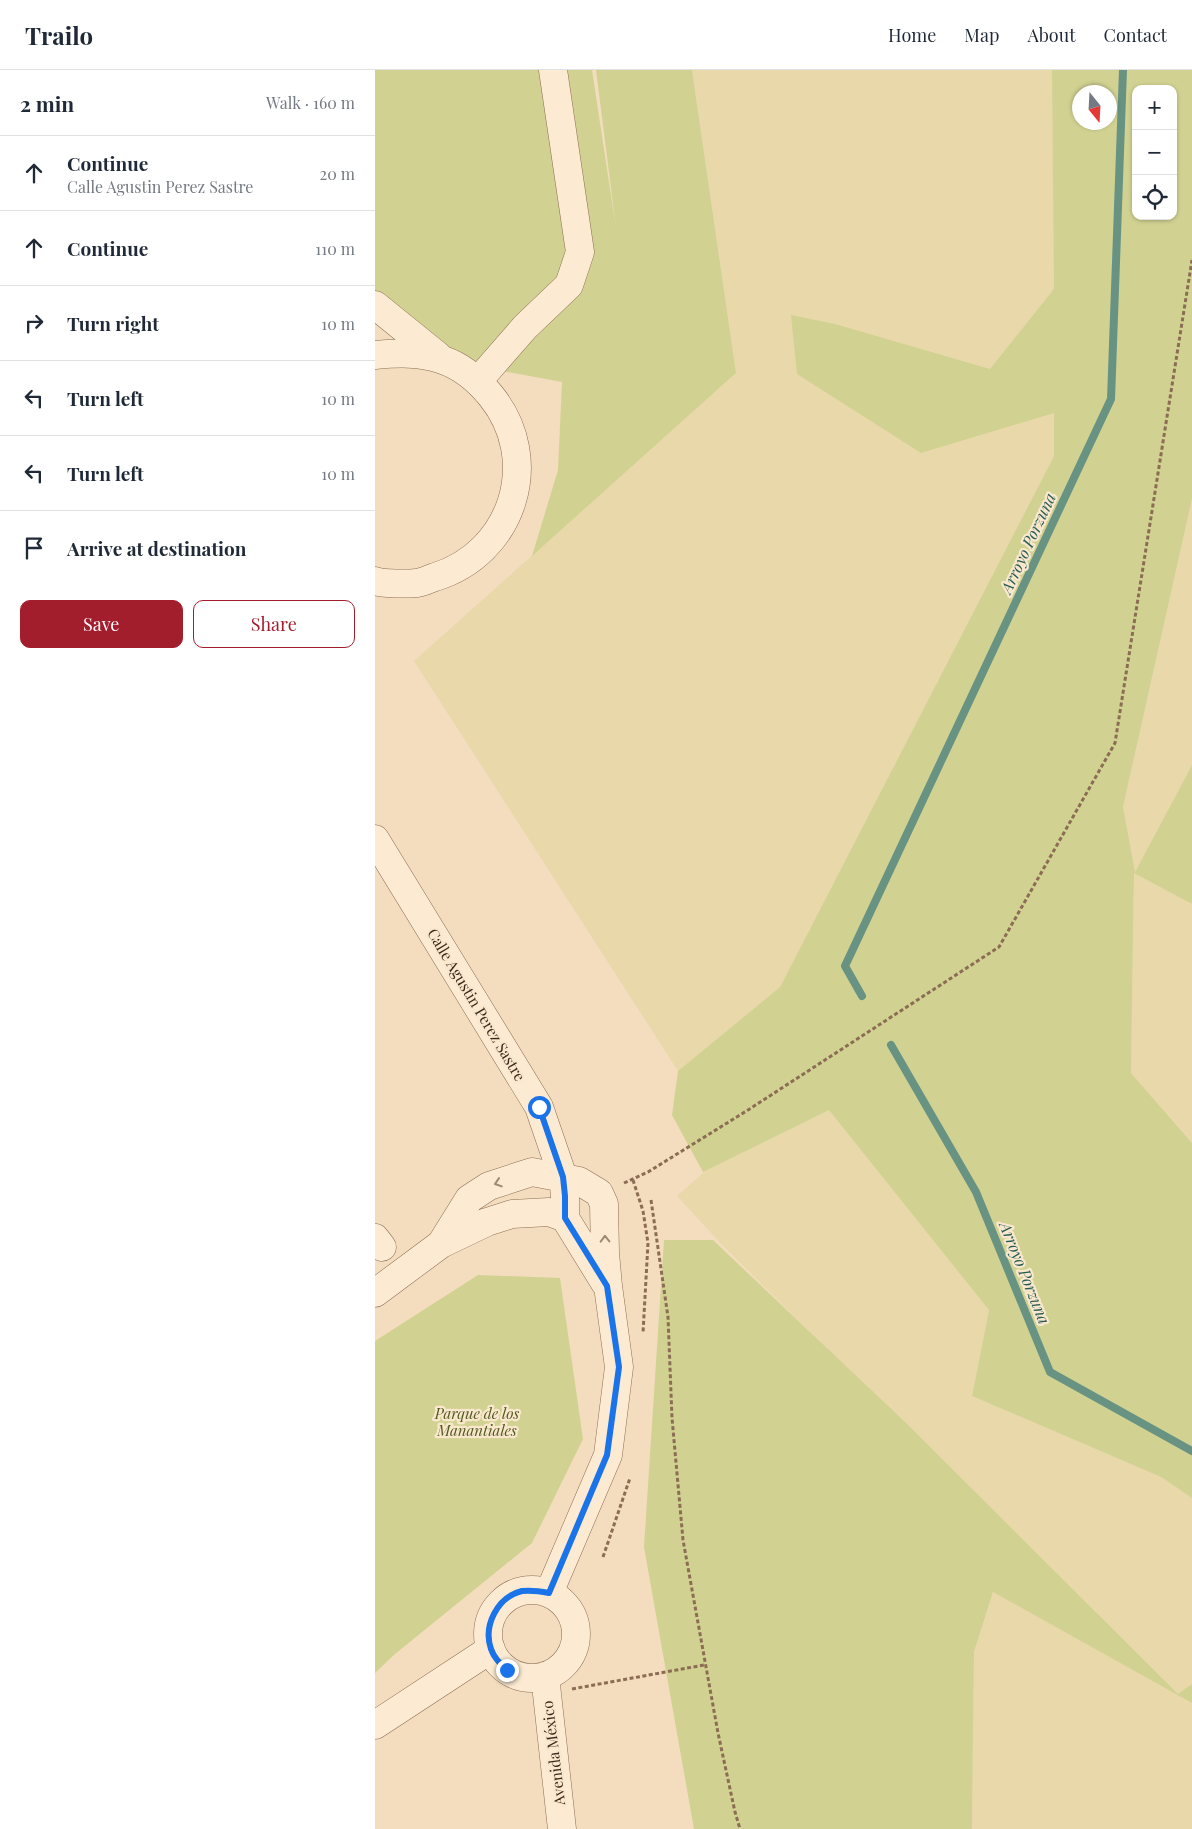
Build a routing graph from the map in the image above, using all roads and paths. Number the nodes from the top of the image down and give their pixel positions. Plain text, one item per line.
1 (553, 70) edge
2 (1192, 260) edge
3 (375, 305) edge
4 (375, 355) edge
5 (443, 360) junction
6 (478, 381) junction
7 (375, 580) edge
8 (375, 839) edge
9 (563, 1177) junction
10 (599, 1193) junction
11 (651, 1200) dead end
12 (565, 1218) junction
13 (487, 1222) junction
14 (441, 1244) junction
15 (607, 1286) junction
16 (375, 1292) edge
17 (541, 1586) junction
18 (483, 1640) junction
19 (704, 1665) junction
20 (546, 1685) junction
21 (375, 1725) edge
22 (562, 1829) edge
23 (741, 1829) edge

1 - 6 street
2 - 10 path
3 - 5 street
4 - 5 street
5 - 6 street
6 - 7 street
8 - 9 street, Calle Agustin Perez Sastre
9 - 10 street
9 - 12 street, Calle Agustin Perez Sastre
9 - 13 street
9 -> 14 street
15 -> 10 street
11 - 19 path
12 - 13 street
12 - 15 street
13 - 14 street
14 - 16 street
15 - 17 street
17 - 18 street
17 - 18 path
17 - 20 street
18 - 20 street
18 - 21 street
19 - 20 path
19 - 23 path
20 - 22 street, Avenida México

